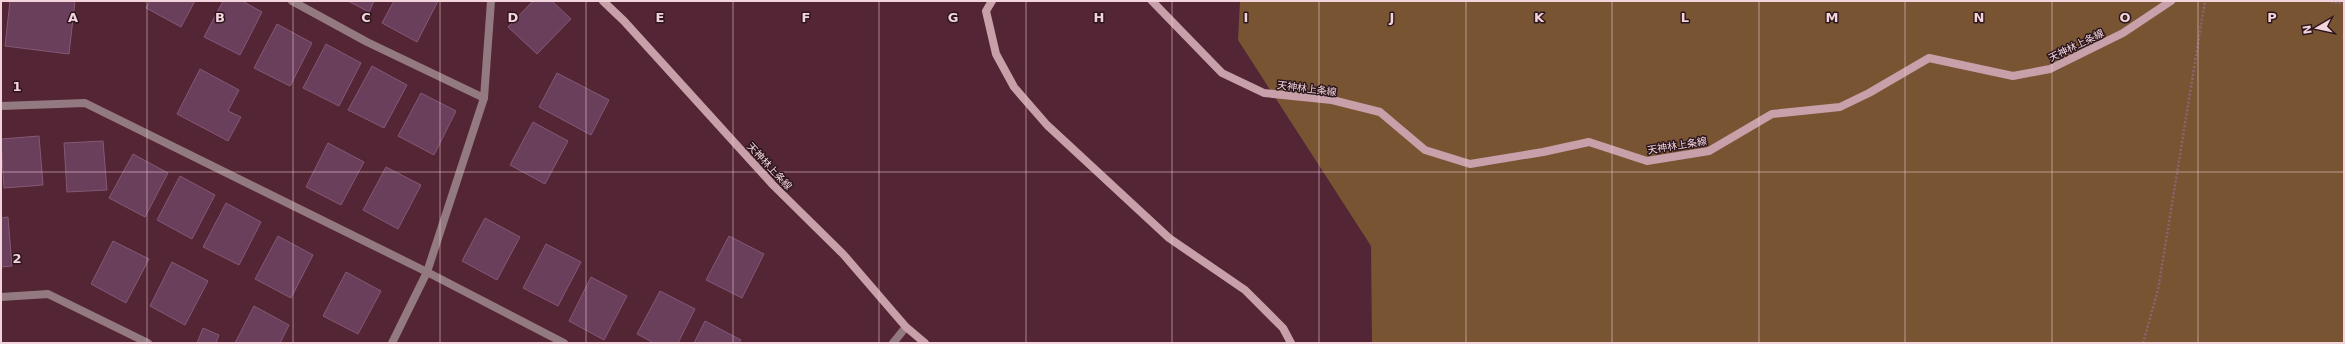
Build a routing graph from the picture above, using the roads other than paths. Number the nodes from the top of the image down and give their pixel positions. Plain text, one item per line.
1 (292, 1) edge
2 (491, 1) edge
3 (603, 1) edge
4 (992, 1) edge
5 (1152, 1) edge
6 (2170, 1) edge
7 (484, 98) junction
8 (1, 106) edge
9 (427, 272) junction
10 (1, 296) edge
11 (906, 327) junction
12 (148, 343) edge
13 (392, 343) edge
14 (564, 343) edge
15 (894, 343) edge
16 (925, 343) edge
17 (1291, 343) edge

1 - 7 street
2 - 7 street
3 - 11 main road, 天神林上条線
4 - 17 main road
5 - 6 main road, 天神林上条線
7 - 9 street
8 - 9 street
9 - 13 street
9 - 14 street
10 - 12 street
11 - 15 street
11 - 16 main road, 天神林上条線

